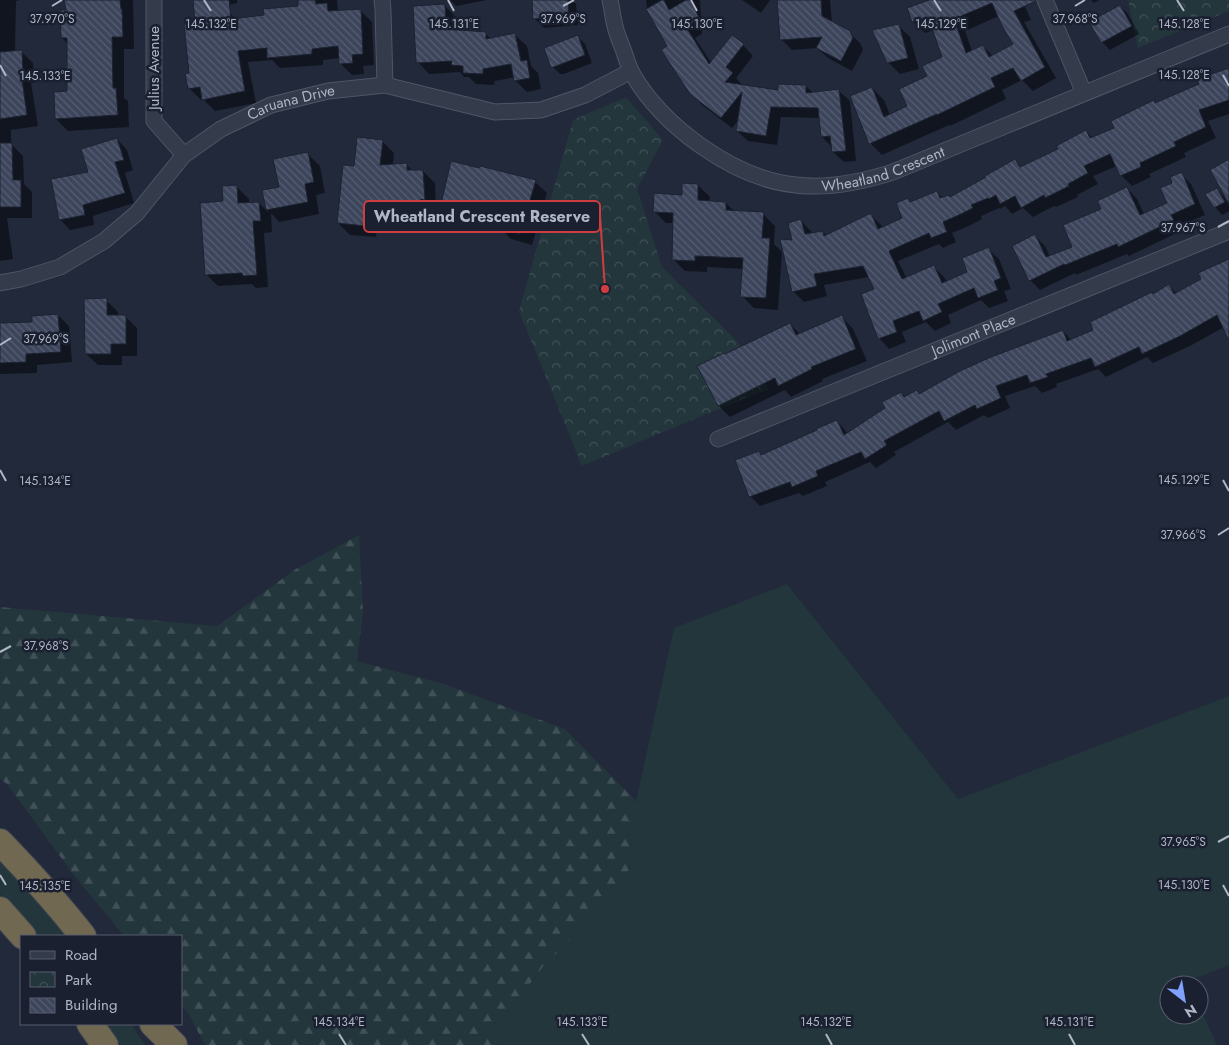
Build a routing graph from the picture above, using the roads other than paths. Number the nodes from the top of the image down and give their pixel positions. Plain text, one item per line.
1 (154, 0) edge
2 (382, 0) edge
3 (610, 0) edge
4 (1045, 0) edge
5 (1229, 34) edge
6 (631, 71) junction
7 (385, 85) junction
8 (1084, 93) junction
9 (184, 155) junction
10 (1229, 231) edge
11 (0, 284) edge
12 (718, 439) dead end
13 (0, 842) edge
14 (0, 910) edge
15 (22, 935) edge
16 (82, 935) edge
17 (91, 1025) edge
18 (147, 1025) edge
19 (154, 1025) edge
20 (105, 1045) edge
21 (160, 1045) edge
22 (174, 1045) edge

1 - 9 street, Julius Avenue
2 - 7 street
3 - 6 street, Wheatland Crescent
4 - 8 street
5 - 8 street, Wheatland Crescent
6 - 7 street, Caruana Drive
6 - 8 street, Wheatland Crescent
7 - 9 street, Caruana Drive
9 - 11 street, Caruana Drive
10 - 12 street, Jolimont Place
13 - 16 highway
14 - 15 highway
17 - 20 highway
18 - 21 highway
19 - 22 highway

